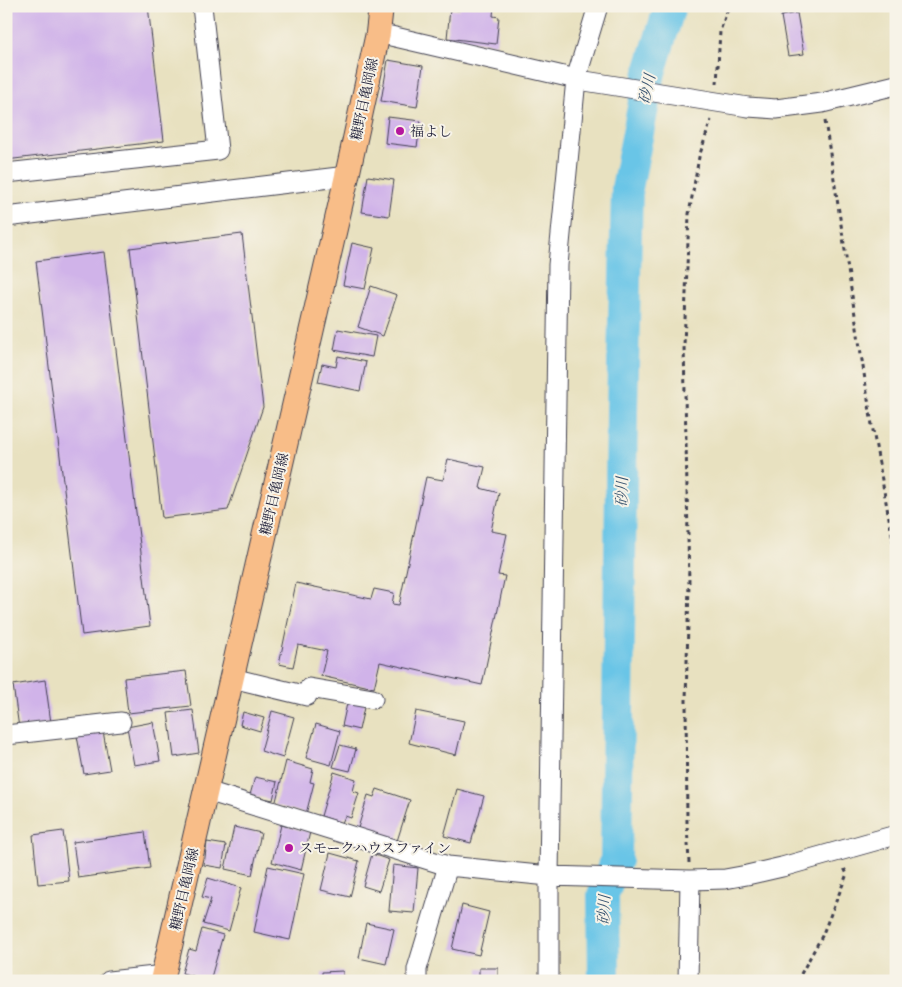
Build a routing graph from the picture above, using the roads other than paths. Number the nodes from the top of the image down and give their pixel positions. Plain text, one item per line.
1 (202, 6) edge
2 (381, 6) edge
3 (598, 6) edge
4 (378, 33) junction
5 (580, 80) junction
6 (896, 85) edge
7 (6, 174) edge
8 (347, 176) junction
9 (6, 217) edge
10 (232, 678) junction
11 (373, 699) dead end
12 (121, 722) dead end
13 (6, 735) edge
14 (207, 791) junction
15 (896, 835) edge
16 (448, 866) junction
17 (553, 876) junction
18 (685, 879) junction
19 (163, 978) edge
20 (109, 981) edge
21 (418, 981) edge
22 (549, 981) edge
23 (688, 981) edge

1 - 7 street
2 - 4 main road, 糠野目亀岡線
3 - 5 street
4 - 5 street
4 - 8 main road, 糠野目亀岡線
5 - 6 street
5 - 17 street
8 - 9 street
8 - 10 main road, 糠野目亀岡線
10 - 11 street
10 - 14 main road, 糠野目亀岡線
12 - 13 street
14 - 16 street
14 - 19 main road, 糠野目亀岡線
15 - 18 street
16 - 17 street
16 - 21 street
17 - 18 street
17 - 22 street
18 - 23 street
19 - 20 street

